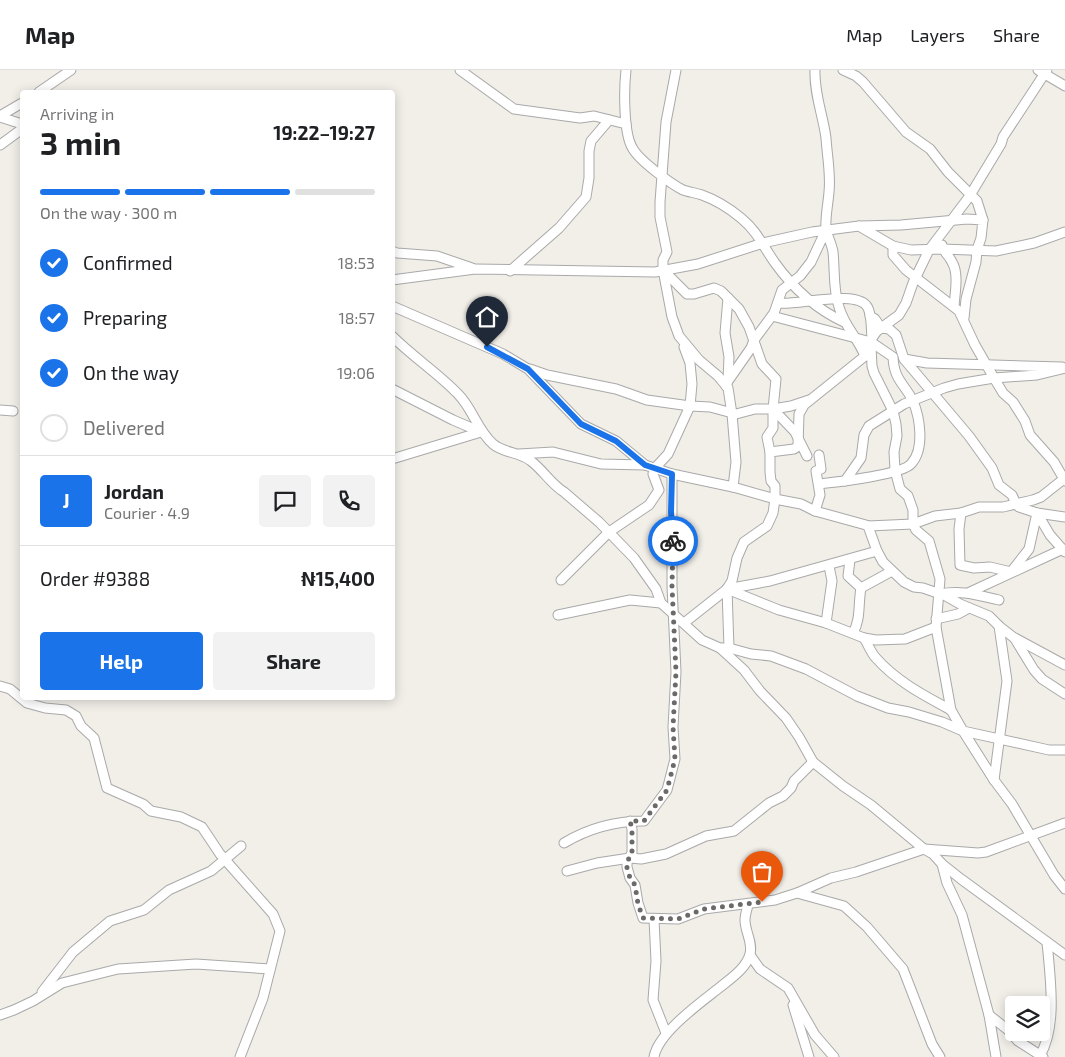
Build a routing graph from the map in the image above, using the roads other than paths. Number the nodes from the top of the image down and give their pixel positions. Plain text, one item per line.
1 (71, 70) edge
2 (460, 70) edge
3 (626, 70) edge
4 (676, 70) edge
5 (815, 70) edge
6 (843, 70) edge
7 (1044, 71) edge
8 (1062, 84) edge
9 (42, 90) edge
10 (20, 104) edge
11 (0, 116) edge
12 (609, 120) junction
13 (20, 123) edge
14 (626, 124) junction
15 (20, 130) edge
16 (0, 145) edge
17 (662, 176) junction
18 (971, 194) junction
19 (983, 220) junction
20 (947, 224) junction
21 (859, 226) junction
22 (826, 230) junction
23 (1065, 232) edge
24 (763, 243) junction
25 (893, 246) junction
26 (942, 249) junction
27 (929, 250) junction
28 (976, 250) junction
29 (395, 252) edge
30 (475, 269) junction
31 (663, 270) junction
32 (510, 271) junction
33 (916, 278) junction
34 (395, 280) edge
35 (791, 283) junction
36 (728, 298) junction
37 (836, 299) junction
38 (812, 302) junction
39 (778, 303) junction
40 (954, 306) junction
41 (395, 307) edge
42 (772, 316) junction
43 (870, 316) junction
44 (964, 318) junction
45 (844, 322) junction
46 (881, 328) junction
47 (854, 338) junction
48 (395, 339) edge
49 (754, 340) junction
50 (871, 340) junction
51 (682, 341) junction
52 (865, 356) junction
53 (894, 357) junction
54 (904, 359) junction
55 (986, 365) junction
56 (1065, 368) edge
57 (528, 369) junction
58 (994, 378) junction
59 (727, 383) junction
60 (395, 391) edge
61 (933, 392) junction
62 (812, 399) junction
63 (913, 401) junction
64 (690, 406) junction
65 (773, 409) junction
66 (0, 410) edge
67 (893, 411) junction
68 (13, 412) dead end
69 (732, 414) junction
70 (482, 432) junction
71 (798, 438) junction
72 (770, 452) junction
73 (519, 454) junction
74 (819, 454) dead end
75 (807, 456) dead end
76 (395, 458) edge
77 (645, 465) junction
78 (655, 468) junction
79 (895, 470) junction
80 (672, 474) junction
81 (1064, 479) edge
82 (845, 481) junction
83 (819, 484) junction
84 (734, 487) junction
85 (775, 500) junction
86 (1016, 504) junction
87 (815, 511) junction
88 (961, 513) junction
89 (1036, 513) junction
90 (1065, 517) edge
91 (913, 524) junction
92 (868, 526) junction
93 (608, 532) junction
94 (1064, 551) edge
95 (876, 552) junction
96 (850, 560) junction
97 (830, 566) junction
98 (892, 571) junction
99 (1011, 572) junction
100 (562, 580) dead end
101 (861, 588) junction
102 (727, 589) junction
103 (970, 592) junction
104 (939, 594) junction
105 (999, 600) dead end
106 (661, 602) junction
107 (970, 608) junction
108 (558, 615) dead end
109 (674, 615) junction
110 (684, 623) junction
111 (826, 623) junction
112 (936, 623) junction
113 (999, 626) junction
114 (853, 634) junction
115 (1013, 637) junction
116 (864, 638) junction
117 (725, 648) junction
118 (1065, 666) edge
119 (0, 686) edge
120 (1065, 694) edge
121 (20, 698) edge
122 (23, 700) edge
123 (951, 710) junction
124 (963, 731) junction
125 (999, 738) junction
126 (1065, 750) edge
127 (813, 762) junction
128 (994, 780) junction
129 (630, 821) junction
130 (1065, 823) edge
131 (1032, 836) junction
132 (564, 843) dead end
133 (241, 846) dead end
134 (924, 849) junction
135 (630, 858) junction
136 (225, 860) junction
137 (942, 864) junction
138 (567, 872) dead end
139 (1065, 889) edge
140 (797, 893) junction
141 (748, 905) junction
142 (654, 920) junction
143 (1047, 942) junction
144 (750, 955) junction
145 (1065, 955) edge
146 (270, 969) junction
147 (789, 990) junction
148 (37, 998) junction
149 (0, 1014) edge
150 (990, 1015) junction
151 (666, 1033) junction
152 (1041, 1056) edge
153 (240, 1057) edge
154 (654, 1057) edge
155 (809, 1057) edge
156 (834, 1057) edge
157 (940, 1057) edge
158 (996, 1057) edge

1 - 9 street
2 - 12 street
3 - 14 street
4 - 17 street
5 - 22 street
6 - 18 street
7 - 8 street
7 - 18 street
10 - 11 street
11 - 13 street
12 - 14 street
12 - 32 street
14 - 17 street
15 - 16 street
17 - 24 street
17 - 31 street
18 - 19 street
18 - 20 street
19 - 20 street
19 - 28 street
20 - 21 street
20 - 26 street
20 - 27 street
21 - 22 street
21 - 25 street
22 - 24 street
22 - 35 street
22 - 37 street
23 - 28 street
24 - 31 street
24 - 35 street
25 - 27 street
25 - 33 street
26 - 27 street
26 - 28 street
26 - 40 street
27 - 33 street
28 - 44 street
29 - 30 street
30 - 32 street
30 - 34 street
31 - 32 street
31 - 36 street
31 - 51 street
33 - 40 street
33 - 46 street
35 - 38 street
35 - 39 street
36 - 49 street
36 - 59 street
37 - 38 street
37 - 43 street
37 - 45 street
38 - 39 street
38 - 45 street
39 - 42 street
40 - 44 street
41 - 57 street
42 - 47 street
42 - 49 street
43 - 46 street
43 - 50 street
44 - 55 street
45 - 47 street
46 - 50 street
46 - 54 street
47 - 50 street
47 - 52 street
48 - 70 street
49 - 59 street
49 - 65 street
50 - 52 street
50 - 53 street
50 - 67 street
51 - 59 street
51 - 64 street
52 - 62 street
53 - 54 street
53 - 63 street
54 - 55 street
54 - 61 street
55 - 56 street
55 - 58 street
56 - 58 street
57 - 64 street
57 - 77 street
58 - 61 street
58 - 81 street
59 - 69 street
60 - 70 street
61 - 63 street
61 - 86 street
62 - 65 street
62 - 71 street
63 - 67 street
63 - 79 street
64 - 69 street
64 - 78 street
65 - 69 street
65 - 71 street
65 - 72 street
66 - 68 street
67 - 79 street
67 - 82 street
69 - 84 street
70 - 73 street
70 - 76 street
71 - 72 street
71 - 75 street
72 - 85 street
73 - 77 street
73 - 93 street
74 - 83 street
77 - 78 street
78 - 80 street
78 - 93 street
79 - 82 street
79 - 91 street
80 - 84 street
80 - 109 street
81 - 86 street
82 - 83 street
83 - 87 street
84 - 85 street
85 - 87 street
85 - 102 street
86 - 88 street
86 - 89 street
87 - 92 street
88 - 91 street
88 - 99 street
89 - 90 street
89 - 94 street
89 - 99 street
91 - 92 street
91 - 104 street
92 - 95 street
93 - 100 street
93 - 106 street
94 - 99 street
95 - 96 street
95 - 98 street
96 - 97 street
96 - 101 street
97 - 102 street
97 - 111 street
98 - 101 street
98 - 104 street
99 - 103 street
101 - 114 street
102 - 110 street
102 - 111 street
102 - 117 street
103 - 104 street
103 - 105 street
104 - 107 street
104 - 112 street
106 - 108 street
106 - 109 street
107 - 112 street
107 - 113 street
109 - 110 street
109 - 129 street
110 - 117 street
111 - 114 street
112 - 116 street
112 - 123 street
113 - 115 street
113 - 125 street
114 - 116 street
115 - 118 street
115 - 120 street
116 - 123 street
117 - 124 street
117 - 127 street
119 - 121 street
122 - 136 street
123 - 124 street
124 - 125 street
124 - 128 street
125 - 126 street
125 - 128 street
127 - 134 street
127 - 135 street
128 - 131 street
129 - 132 street
129 - 135 street
130 - 131 street
131 - 134 street
131 - 139 street
133 - 136 street
134 - 137 street
134 - 140 street
135 - 138 street
135 - 142 street
136 - 146 street
136 - 148 street
137 - 143 street
137 - 150 street
140 - 141 street
140 - 157 street
141 - 142 street
141 - 144 street
142 - 151 street
143 - 145 street
143 - 152 street
144 - 147 street
144 - 151 street
146 - 148 street
146 - 153 street
147 - 155 street
147 - 156 street
148 - 149 street
150 - 152 street
150 - 158 street
151 - 154 street

